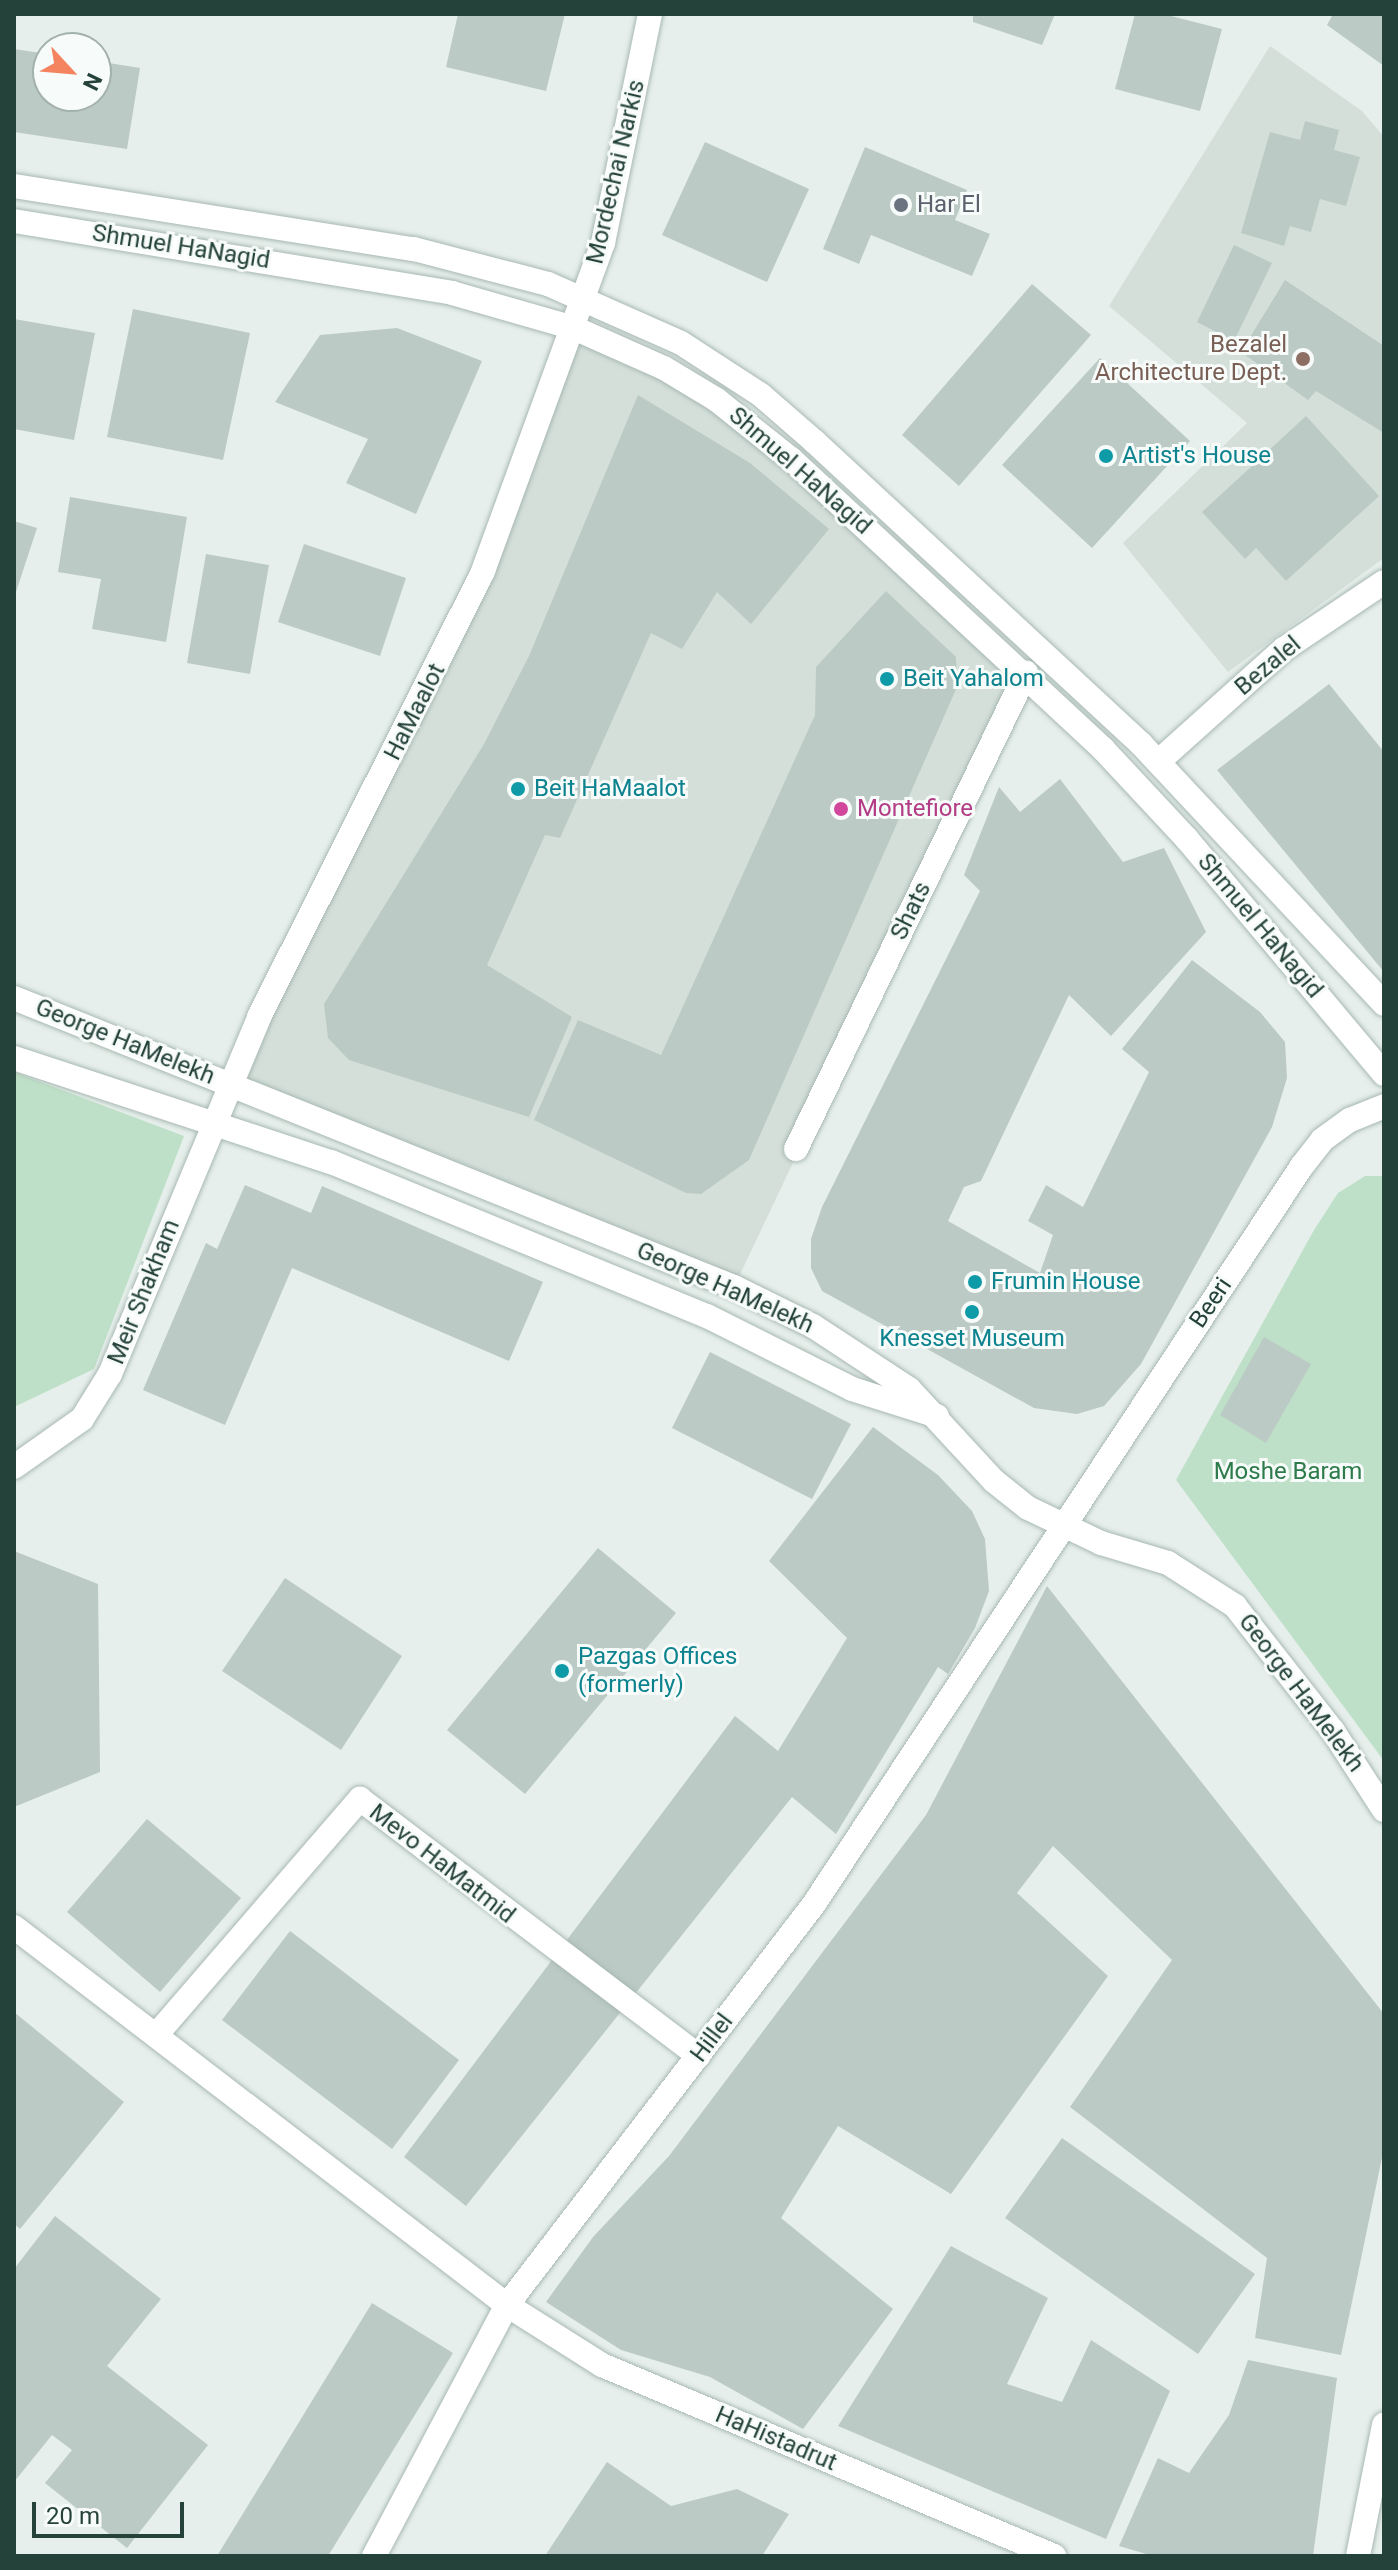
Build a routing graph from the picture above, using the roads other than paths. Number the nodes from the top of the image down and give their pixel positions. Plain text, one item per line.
1 (650, 14) edge
2 (14, 186) edge
3 (14, 221) edge
4 (585, 298) junction
5 (574, 328) junction
6 (1384, 582) edge
7 (1026, 673) junction
8 (1159, 761) junction
9 (14, 998) edge
10 (1384, 1004) edge
11 (14, 1058) edge
12 (1384, 1074) edge
13 (229, 1084) junction
14 (1384, 1106) edge
15 (213, 1122) junction
16 (796, 1149) dead end
17 (939, 1417) junction
18 (14, 1467) edge
19 (1062, 1527) junction
20 (1384, 1810) edge
21 (14, 1927) edge
22 (157, 2034) junction
23 (698, 2056) junction
24 (507, 2305) junction
25 (1384, 2425) edge
26 (374, 2556) edge
27 (1054, 2556) edge
28 (1358, 2556) edge

1 - 4 street, Mordechai Narkis
2 - 4 street, Shmuel HaNagid
3 - 5 street, Shmuel HaNagid
4 - 5 street, Mordechai Narkis
4 - 8 street, Shmuel HaNagid
5 - 7 street, Shmuel HaNagid
5 - 13 street, HaMaalot
6 - 8 street, Bezalel
7 - 12 street, Shmuel HaNagid
7 - 16 street, Shats
8 - 10 street, Shmuel HaNagid
9 - 13 street, George HaMelekh
11 - 15 street
13 - 15 street, Meir Shakham
13 - 17 street, George HaMelekh
14 - 19 street, Beeri
15 - 17 street
15 - 18 street, Meir Shakham
17 - 19 street, George HaMelekh
19 - 20 street, George HaMelekh
19 - 23 street, Hillel
21 - 22 street
22 - 23 street, Mevo HaMatmid
22 - 24 street
23 - 24 street, Hillel
24 - 26 street, Hillel
24 - 27 street, HaHistadrut
25 - 28 street

